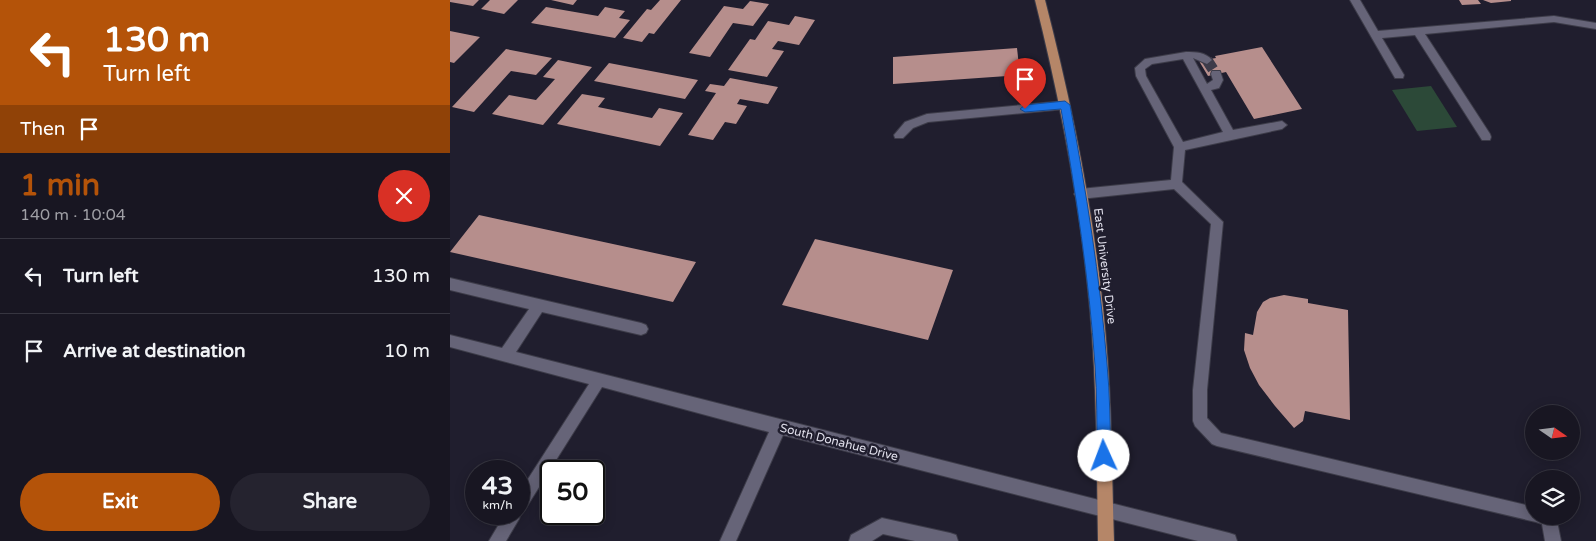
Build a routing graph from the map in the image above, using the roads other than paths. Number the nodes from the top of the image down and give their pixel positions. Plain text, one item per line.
1 (1040, 0) edge
2 (1355, 0) edge
3 (1596, 26) edge
4 (1418, 31) junction
5 (1376, 35) junction
6 (1186, 55) junction
7 (1207, 60) tunnel mouth
8 (1216, 74) dead end
9 (1399, 75) dead end
10 (1205, 88) junction
11 (1065, 105) junction
12 (1282, 125) dead end
13 (898, 135) dead end
14 (1230, 135) junction
15 (1486, 137) dead end
16 (1180, 147) junction
17 (1176, 184) junction
18 (1080, 194) junction
19 (450, 284) edge
20 (539, 306) junction
21 (641, 329) dead end
22 (450, 342) edge
23 (505, 356) junction
24 (598, 380) junction
25 (779, 427) junction
26 (530, 488) edge
27 (1106, 509) junction
28 (1525, 513) edge
29 (507, 525) edge
30 (1550, 525) edge
31 (497, 541) edge
32 (728, 541) edge
33 (857, 541) edge
34 (950, 541) edge
35 (1106, 541) edge
36 (1229, 541) edge
37 (1553, 541) edge

1 - 11 main road, East University Drive
2 - 5 street
3 - 4 street
4 - 5 street
4 - 15 street
5 - 9 street
6 - 7 street
6 - 10 street
6 - 16 street
8 - 10 street
10 - 14 street
11 - 13 street
11 - 18 main road, East University Drive
12 - 14 street
14 - 16 street
16 - 17 street
17 - 18 street
17 - 28 street
18 - 27 main road, East University Drive
19 - 20 street
20 - 21 street
20 - 23 street
22 - 23 street, South Donahue Drive
23 - 24 street, South Donahue Drive
24 - 25 street, South Donahue Drive
24 - 26 street
25 - 27 street, South Donahue Drive
25 - 32 street
27 - 35 main road, East University Drive
27 - 36 street, South Donahue Drive
29 - 31 street
30 - 37 street
33 - 34 street

